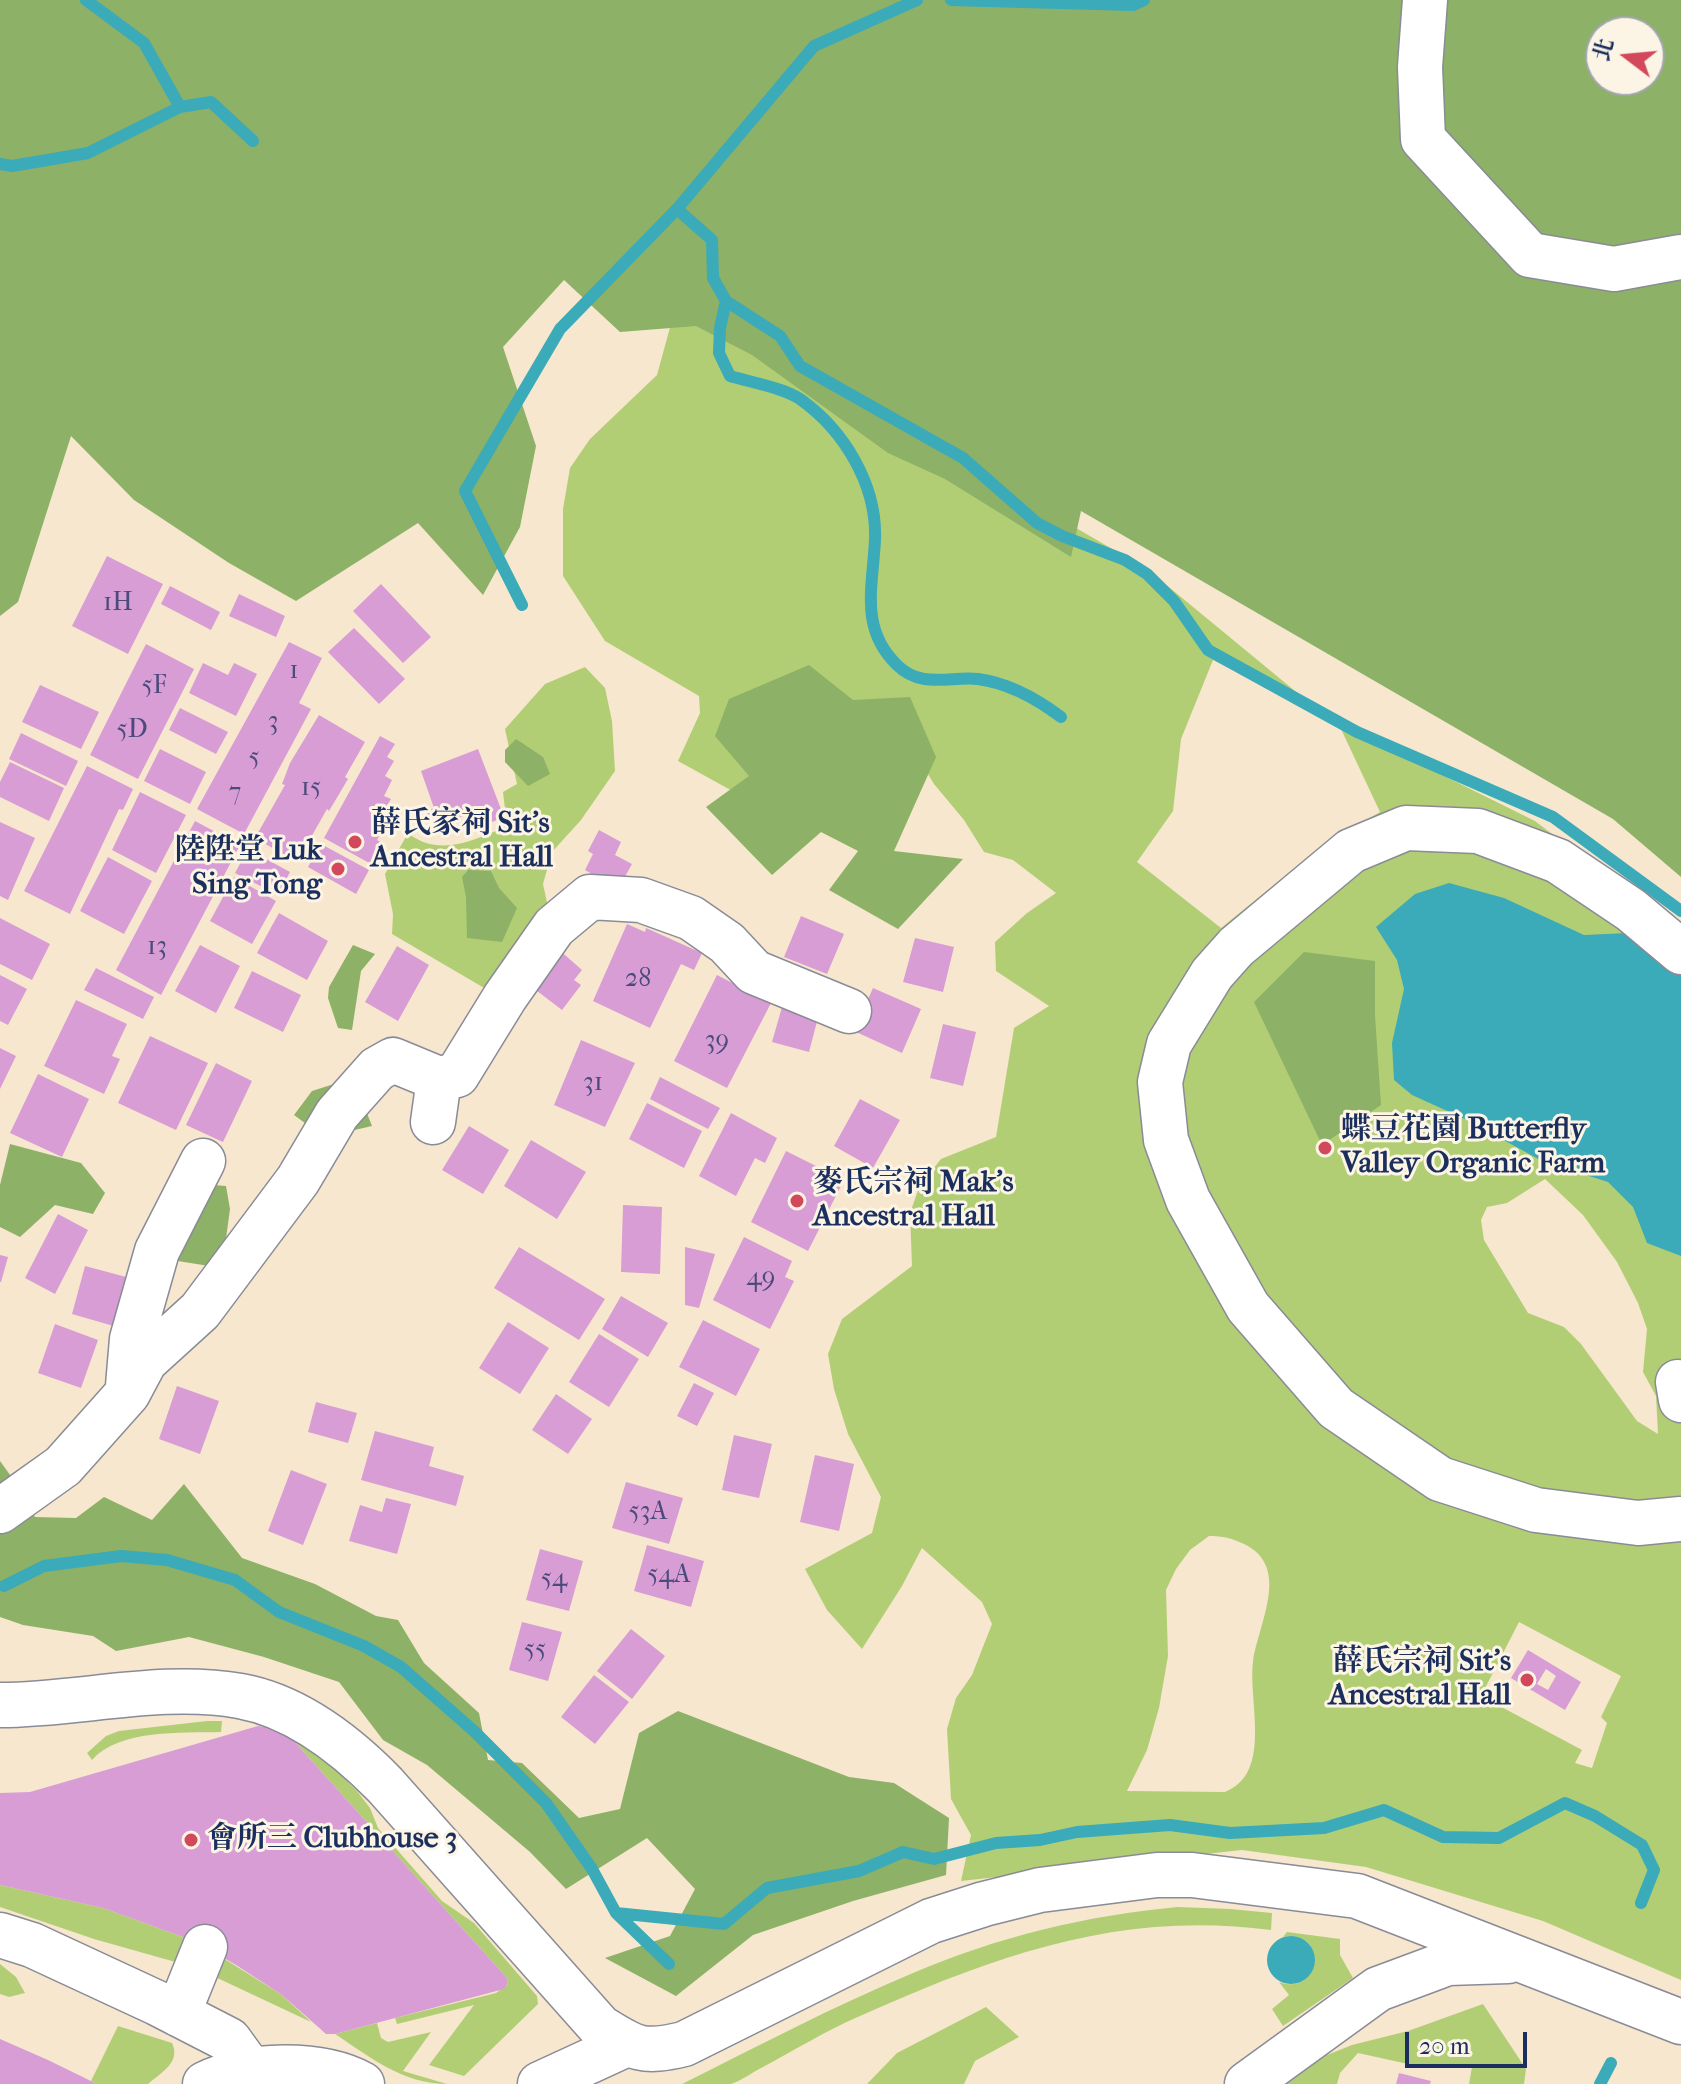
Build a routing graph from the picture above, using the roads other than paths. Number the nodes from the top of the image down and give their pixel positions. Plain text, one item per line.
1 (1425, 0) edge
2 (1681, 257) edge
3 (1681, 952) edge
4 (849, 1011) dead end
5 (439, 1079) junction
6 (433, 1122) dead end
7 (203, 1161) dead end
8 (128, 1393) junction
9 (0, 1511) edge
10 (1681, 1519) edge
11 (2, 1701) edge
12 (0, 1935) edge
13 (205, 1947) dead end
14 (1527, 1960) junction
15 (178, 2014) junction
16 (1681, 2022) edge
17 (627, 2044) junction
18 (250, 2077) edge
19 (1262, 2079) edge
20 (205, 2084) edge
21 (362, 2084) edge
22 (540, 2084) edge
23 (588, 2084) edge

1 - 2 street
3 - 10 street
4 - 5 street
5 - 6 street
5 - 8 street
7 - 8 street
8 - 9 street
11 - 17 street
12 - 15 street
13 - 15 street
14 - 16 street
14 - 17 street
14 - 19 street
15 - 18 street
17 - 22 street
17 - 23 street
18 - 20 street
18 - 21 street

